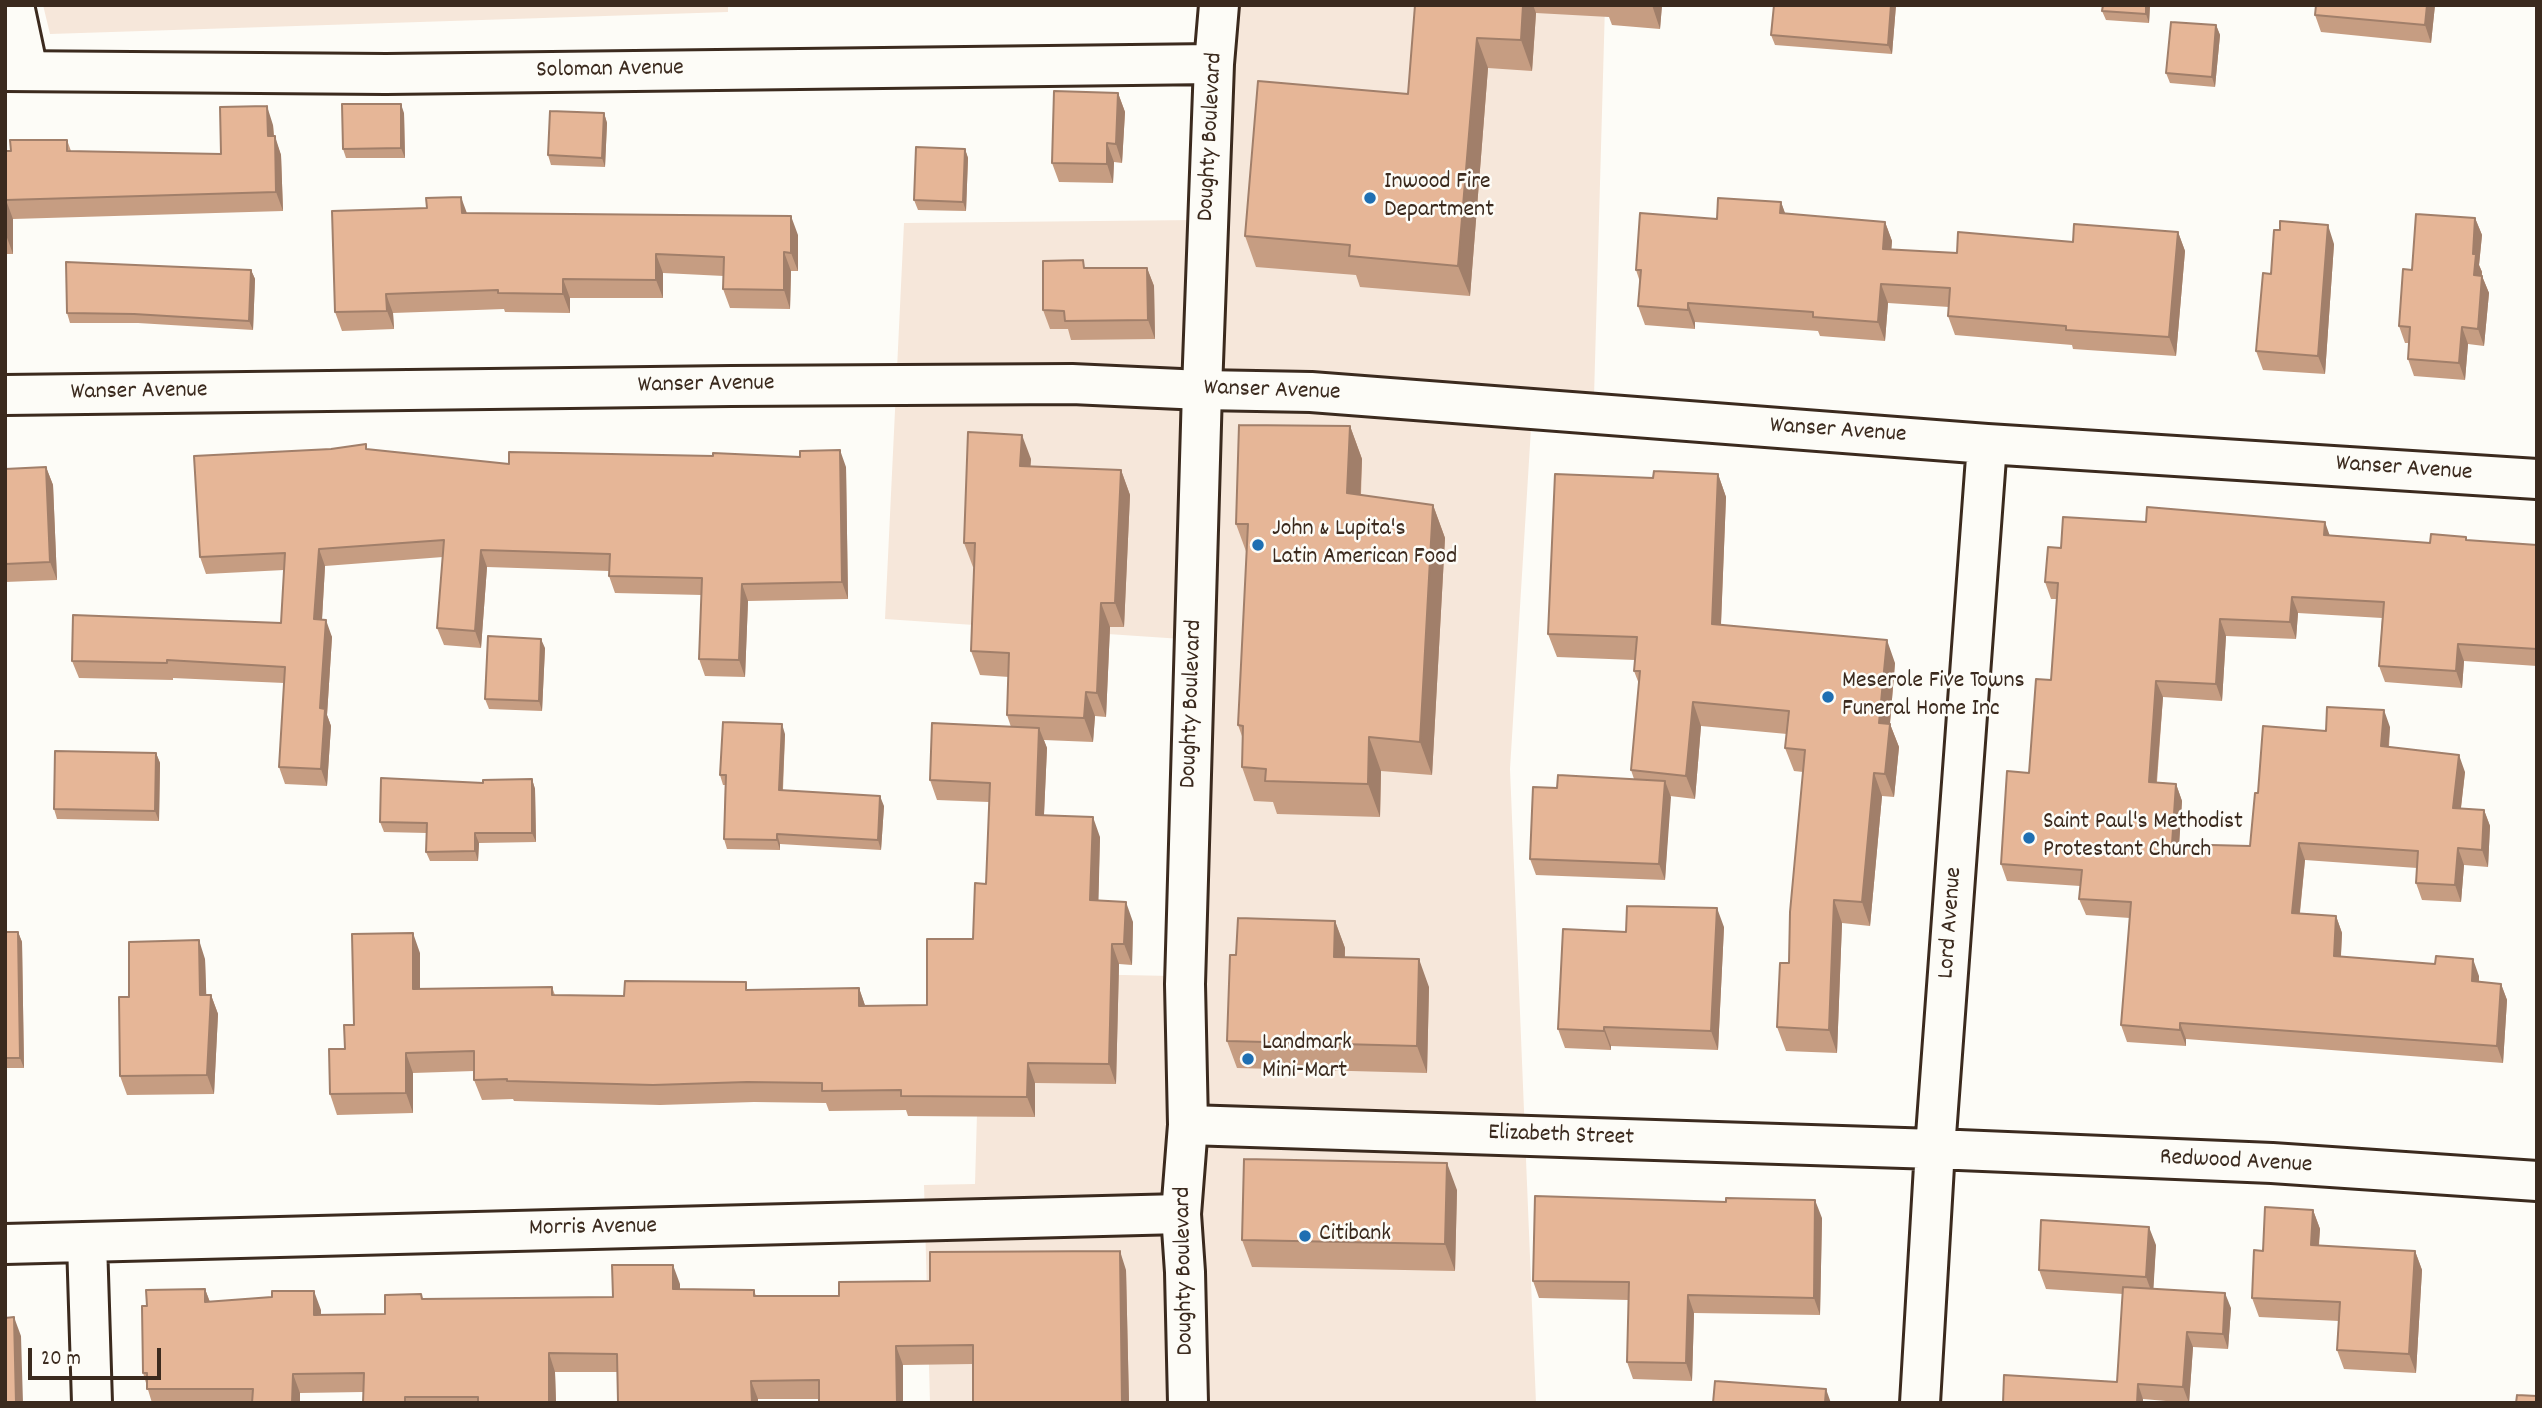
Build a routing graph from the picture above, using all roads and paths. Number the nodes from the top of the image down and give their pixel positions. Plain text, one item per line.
1 (14, 5) edge
2 (1219, 5) edge
3 (1214, 64) junction
4 (17, 71) edge
5 (1202, 390) junction
6 (5, 395) edge
7 (1987, 444) junction
8 (2537, 479) edge
9 (1188, 1125) junction
10 (1935, 1149) junction
11 (2537, 1181) edge
12 (1181, 1214) junction
13 (88, 1242) junction
14 (5, 1244) edge
15 (92, 1403) edge
16 (1188, 1403) edge
17 (1920, 1403) edge

1 - 4 street
2 - 3 street, Doughty Boulevard
3 - 4 street, Soloman Avenue
3 - 5 street, Doughty Boulevard
5 - 6 street, Wanser Avenue
5 - 7 street, Wanser Avenue
5 - 9 street, Doughty Boulevard
7 - 8 street, Wanser Avenue
7 - 10 street, Lord Avenue
9 - 10 street, Elizabeth Street
9 - 12 street, Doughty Boulevard
10 - 11 street, Redwood Avenue
10 - 17 street, Lord Avenue
12 - 13 street, Morris Avenue
12 - 16 street, Doughty Boulevard
13 - 14 street, Morris Avenue
13 - 15 street

